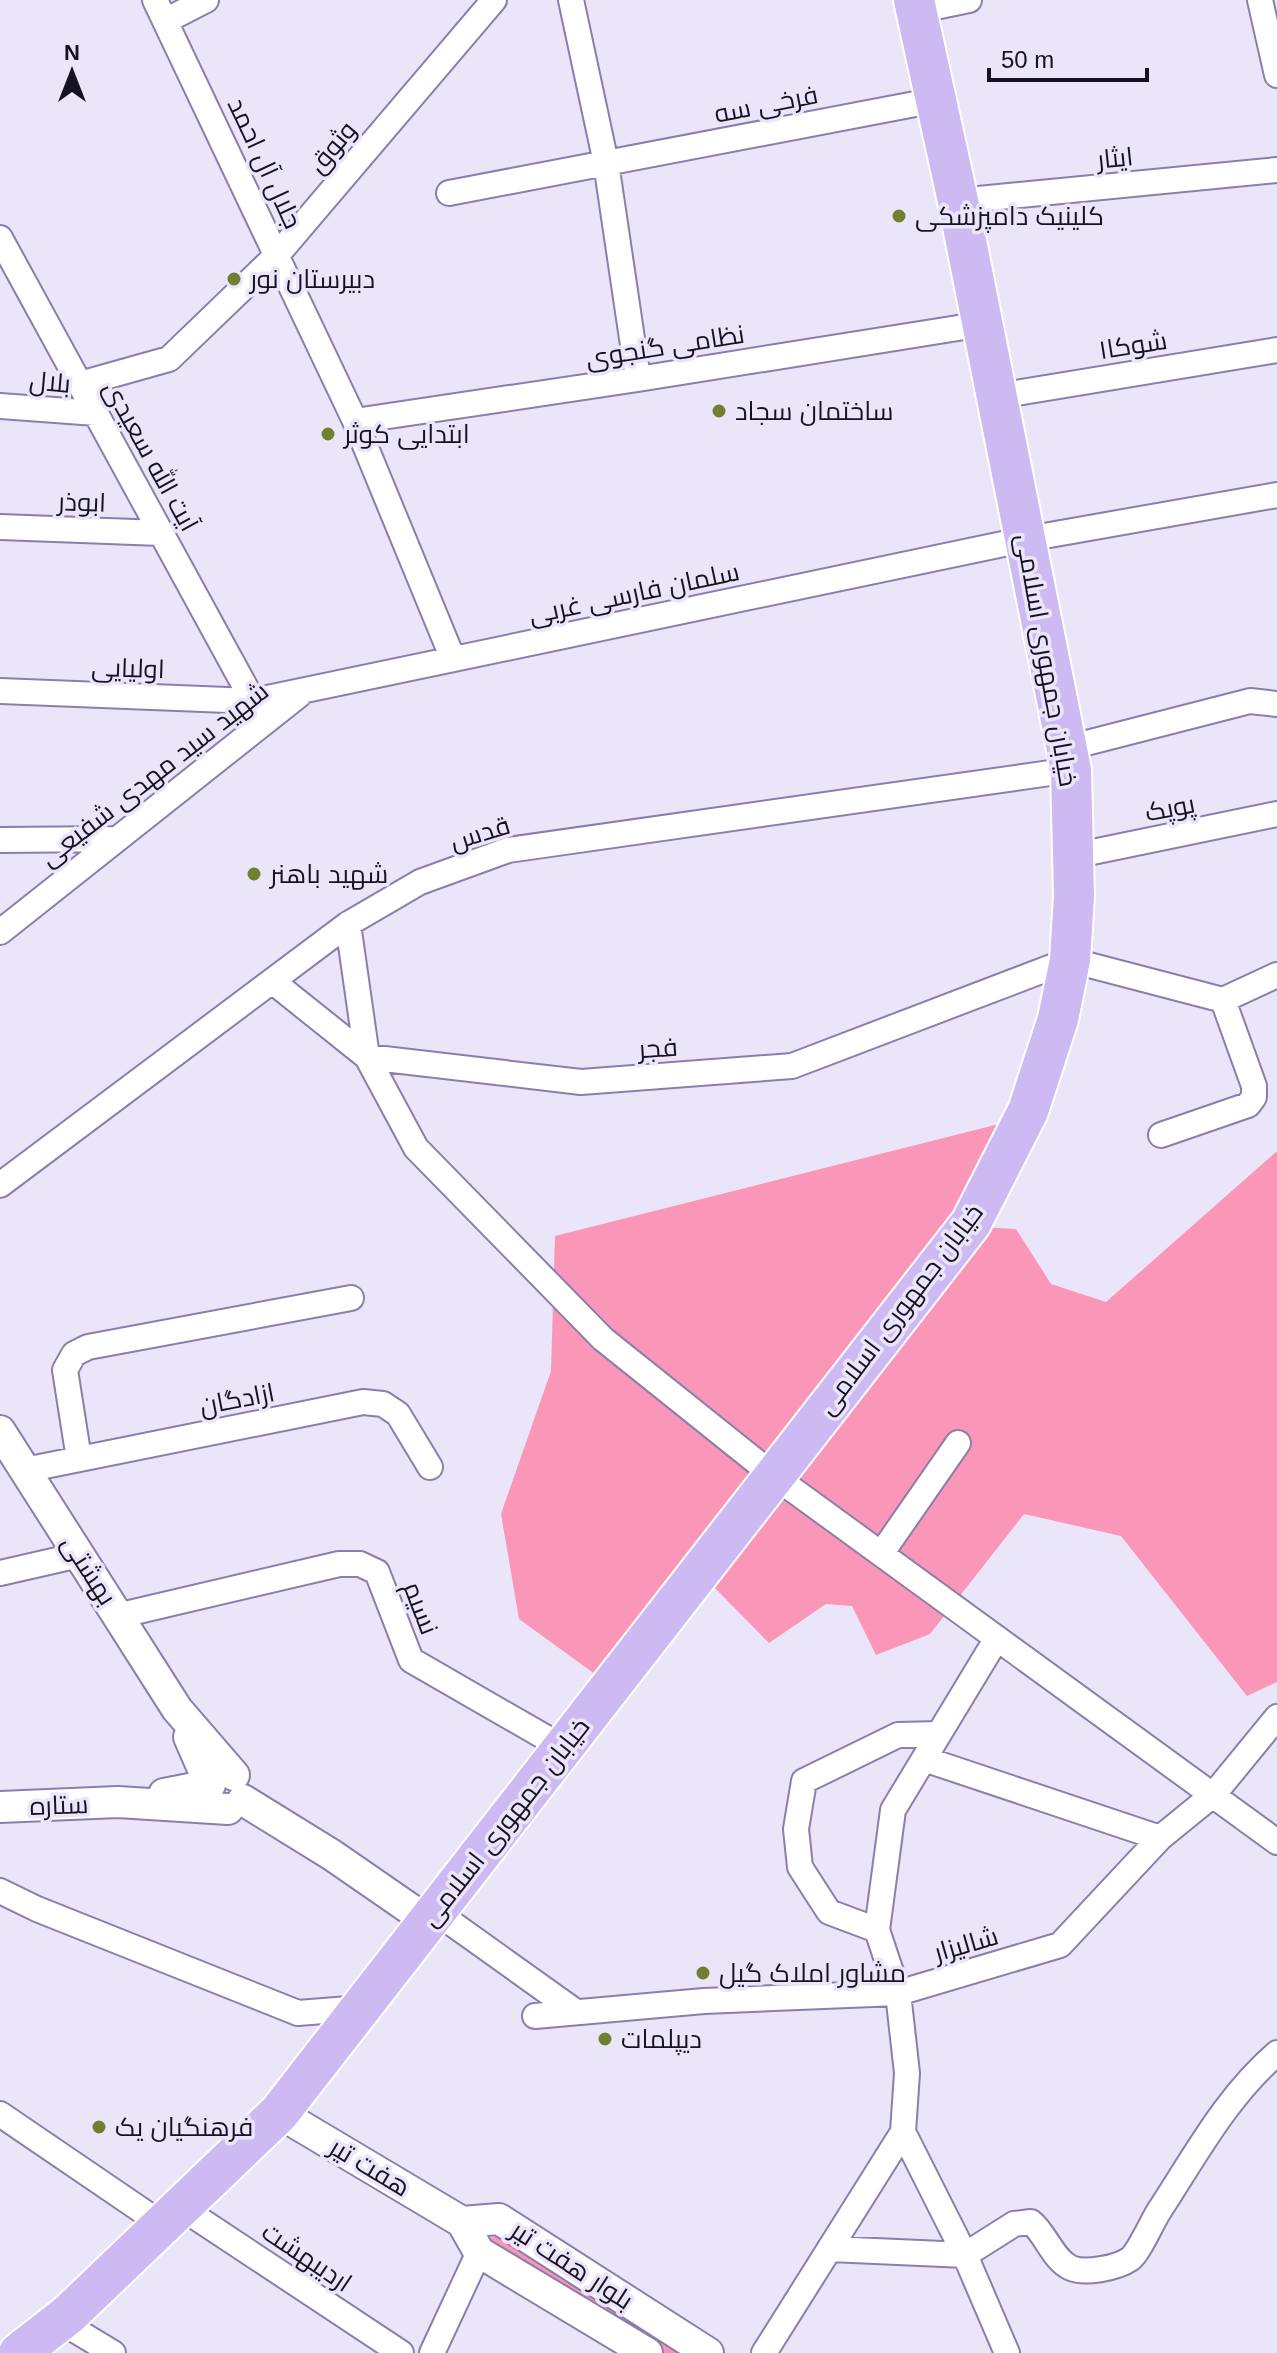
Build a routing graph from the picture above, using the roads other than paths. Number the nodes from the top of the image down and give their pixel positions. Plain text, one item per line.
1 (206, 0) edge
2 (494, 0) edge
3 (571, 0) edge
4 (969, 0) edge
5 (1260, 0) edge
6 (915, 5) edge
7 (161, 10) edge
8 (1277, 75) edge
9 (936, 100) junction
10 (606, 163) junction
11 (1277, 170) edge
12 (449, 193) dead end
13 (958, 201) junction
14 (0, 238) edge
15 (277, 255) junction
16 (983, 324) junction
17 (1277, 350) edge
18 (638, 379) junction
19 (80, 384) junction
20 (998, 396) junction
21 (0, 406) edge
22 (96, 413) junction
23 (355, 421) junction
24 (1277, 495) edge
25 (0, 527) edge
26 (161, 533) junction
27 (1027, 539) junction
28 (453, 659) junction
29 (304, 690) junction
30 (0, 691) edge
31 (253, 701) junction
32 (1277, 704) edge
33 (1069, 759) junction
34 (1277, 814) edge
35 (117, 839) junction
36 (0, 840) edge
37 (1073, 856) junction
38 (348, 924) junction
39 (0, 932) edge
40 (1070, 960) junction
41 (1277, 975) edge
42 (272, 981) junction
43 (1223, 1000) junction
44 (367, 1057) junction
45 (1161, 1135) dead end
46 (0, 1185) edge
47 (351, 1298) dead end
48 (0, 1431) edge
49 (958, 1443) dead end
50 (79, 1459) junction
51 (430, 1467) dead end
52 (25, 1470) junction
53 (774, 1476) junction
54 (881, 1554) junction
55 (79, 1555) junction
56 (0, 1573) edge
57 (117, 1616) junction
58 (997, 1638) junction
59 (1277, 1717) edge
60 (939, 1734) junction
61 (562, 1747) junction
62 (924, 1759) junction
63 (229, 1792) junction
64 (1214, 1794) junction
65 (0, 1807) edge
66 (1160, 1838) junction
67 (1277, 1842) edge
68 (0, 1891) edge
69 (433, 1917) junction
70 (877, 1930) junction
71 (898, 1993) junction
72 (361, 2008) junction
73 (576, 2012) junction
74 (535, 2016) dead end
75 (1277, 2053) edge
76 (279, 2113) junction
77 (0, 2114) edge
78 (903, 2132) junction
79 (172, 2216) junction
80 (462, 2222) junction
81 (830, 2249) junction
82 (479, 2252) junction
83 (965, 2255) junction
84 (60, 2321) junction
85 (19, 2353) edge
86 (113, 2353) edge
87 (401, 2353) edge
88 (432, 2353) edge
89 (647, 2353) edge
90 (708, 2353) edge
91 (764, 2353) edge
92 (1007, 2353) edge

1 - 7 street
2 - 15 street, وثوق
3 - 10 street
4 - 6 street
5 - 8 street
6 - 9 main road, خیابان جمهوری اسلامی
7 - 15 street, جلال آل احمد
9 - 10 street, فرخی سه
9 - 13 main road, خیابان جمهوری اسلامی
10 - 12 street, فرخی سه
10 - 18 street
11 - 13 street, ایثار
13 - 16 main road, خیابان جمهوری اسلامی
14 - 19 street, آیت الله سعیدی
15 - 19 street, وثوق
15 - 23 street, جلال آل احمد
16 - 18 street, نظامی گنجوی
16 - 20 main road, خیابان جمهوری اسلامی
17 - 20 street, شوکا۱
18 - 23 street, نظامی گنجوی
19 - 22 street, آیت الله سعیدی
20 - 27 main road, خیابان جمهوری اسلامی
21 - 22 street, بلال
22 - 26 street, آیت الله سعیدی
23 - 28 street, جلال آل احمد
24 - 27 street, سلمان فارسی غربی
25 - 26 street, ابوذر
26 - 31 street, آیت الله سعیدی
27 - 28 street, سلمان فارسی غربی
27 - 33 main road, خیابان جمهوری اسلامی
28 - 29 street, سلمان فارسی غربی
29 - 31 street, سلمان فارسی غربی
29 - 35 street, شهید سید مهدی شفیعی
30 - 31 street, اولیایی
32 - 33 street
33 - 37 main road, خیابان جمهوری اسلامی
33 - 38 street, قدس
34 - 37 street, پوپک
35 - 36 street
35 - 39 street, شهید سید مهدی شفیعی
37 - 40 main road, خیابان جمهوری اسلامی
38 - 42 street, قدس
38 - 44 street
40 - 43 street
40 - 44 street, فجر
40 - 53 main road, خیابان جمهوری اسلامی
41 - 43 street
42 - 44 street
42 - 46 street, قدس
43 - 45 street
44 - 53 street
47 - 50 street
48 - 52 street, بهشتی
49 - 54 street
50 - 51 street, ازادگان
50 - 52 street, ازادگان
52 - 55 street, بهشتی
53 - 54 street
53 - 61 main road, خیابان جمهوری اسلامی
54 - 58 street
55 - 56 street
55 - 57 street, بهشتی
57 - 61 street, نسیم
57 - 63 street, بهشتی
58 - 60 street
58 - 64 street
59 - 64 street, شالیزار
60 - 62 street
60 - 70 street
61 - 69 main road, خیابان جمهوری اسلامی
62 - 66 street
62 - 70 street
63 - 65 street, ستاره
63 - 69 street
64 - 66 street, شالیزار
64 - 67 street
66 - 71 street, شالیزار
68 - 72 street
69 - 72 main road, خیابان جمهوری اسلامی
69 - 73 street
70 - 71 street
71 - 73 street, شالیزار
71 - 78 street
72 - 76 main road, خیابان جمهوری اسلامی
73 - 74 street, شالیزار
75 - 83 street
76 - 79 main road, خیابان جمهوری اسلامی
76 - 80 street, هفت تیر
77 - 79 street, اردیبهشت
78 - 81 street
78 - 83 street
79 - 84 main road, خیابان جمهوری اسلامی
79 - 87 street, اردیبهشت
80 - 82 street, بلوار هفت تیر
80 - 90 street, بلوار هفت تیر
81 - 83 street
81 - 91 street
82 - 88 street
82 - 89 street, بلوار هفت تیر
83 - 92 street
84 - 85 main road, خیابان جمهوری اسلامی
84 - 86 street

